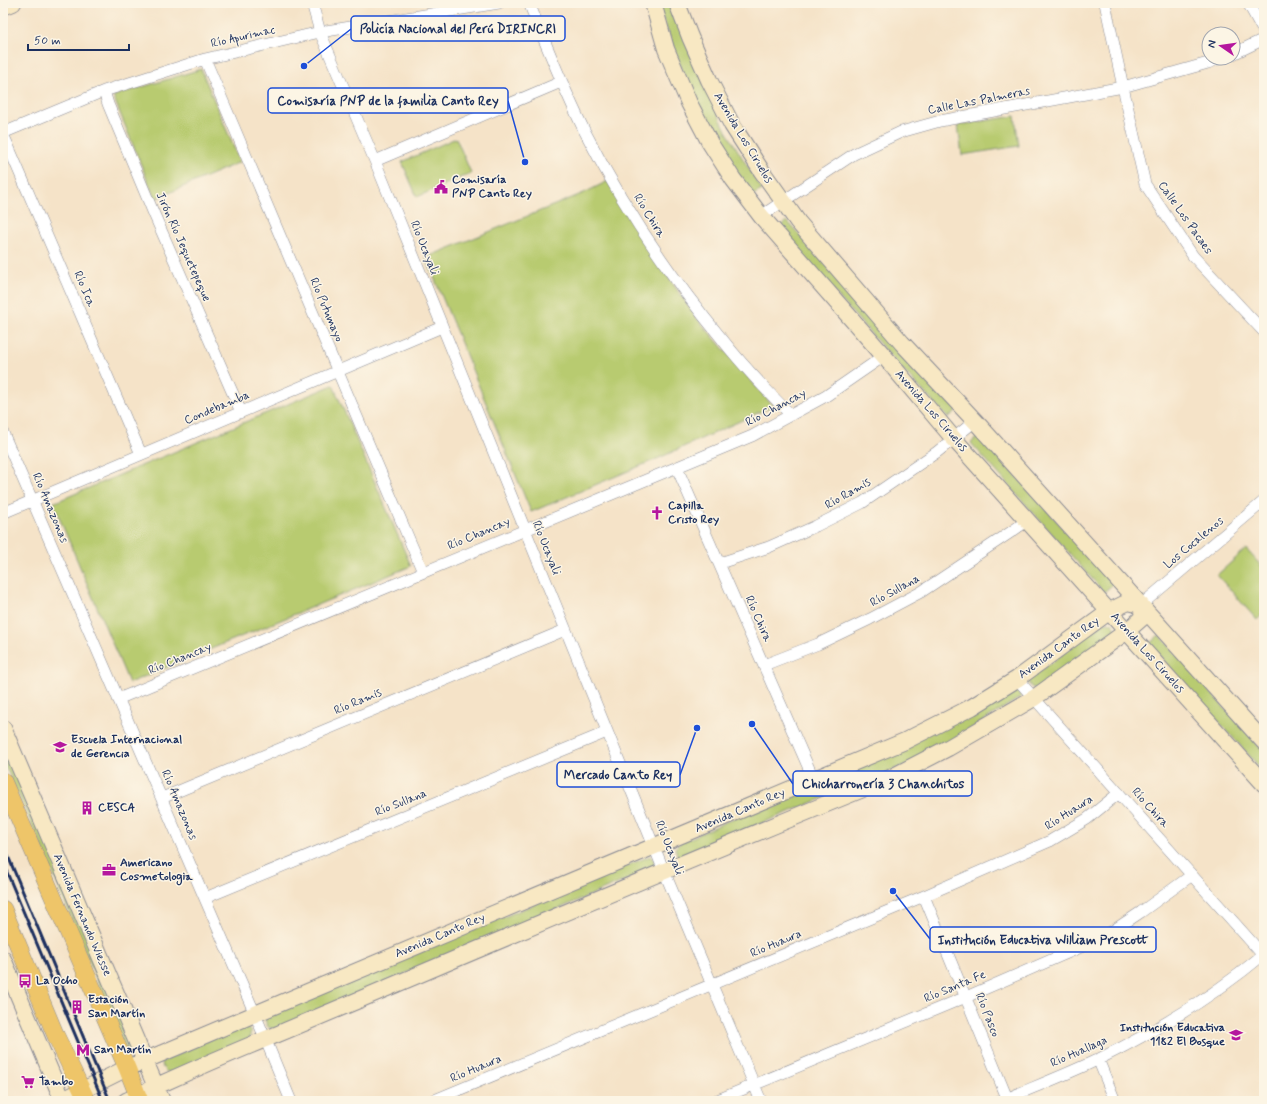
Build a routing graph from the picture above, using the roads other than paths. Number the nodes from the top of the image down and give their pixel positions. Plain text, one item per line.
1 (13, 3) edge
2 (312, 3) edge
3 (500, 3) edge
4 (529, 3) edge
5 (653, 3) edge
6 (678, 3) edge
7 (1105, 3) edge
8 (1248, 3) edge
9 (3, 7) edge
10 (320, 32) junction
11 (1264, 32) edge
12 (1264, 39) edge
13 (1241, 50) edge
14 (205, 59) junction
15 (1201, 65) edge
16 (561, 82) junction
17 (1122, 87) junction
18 (104, 91) junction
19 (3, 134) edge
20 (375, 162) junction
21 (783, 201) junction
22 (761, 216) junction
23 (442, 327) junction
24 (1264, 332) edge
25 (884, 356) junction
26 (338, 371) junction
27 (241, 412) junction
28 (791, 415) junction
29 (975, 421) junction
30 (3, 433) edge
31 (954, 439) junction
32 (141, 454) junction
33 (677, 468) junction
34 (32, 500) junction
35 (1264, 500) edge
36 (3, 513) edge
37 (1028, 520) junction
38 (525, 530) junction
39 (720, 563) junction
40 (423, 572) junction
41 (1141, 604) junction
42 (1110, 611) junction
43 (566, 630) junction
44 (1127, 631) junction
45 (764, 665) junction
46 (1017, 679) junction
47 (1034, 698) junction
48 (118, 699) junction
49 (3, 728) edge
50 (607, 732) junction
51 (1264, 742) edge
52 (814, 780) junction
53 (3, 781) edge
54 (1264, 784) edge
55 (1119, 794) junction
56 (162, 798) junction
57 (655, 847) junction
58 (664, 871) junction
59 (1192, 875) junction
60 (924, 896) junction
61 (205, 898) junction
62 (3, 909) edge
63 (1264, 954) edge
64 (3, 959) edge
65 (712, 984) junction
66 (966, 997) junction
67 (255, 1014) junction
68 (266, 1039) junction
69 (1098, 1059) junction
70 (145, 1061) junction
71 (127, 1068) junction
72 (754, 1085) junction
73 (156, 1086) junction
74 (84, 1096) edge
75 (134, 1099) edge
76 (1004, 1100) edge
77 (63, 1101) edge
78 (162, 1101) edge
79 (291, 1101) edge
80 (432, 1101) edge
81 (715, 1101) edge
82 (761, 1101) edge
83 (1115, 1101) edge

1 - 9 main road
2 - 10 street, Río Ucayali
3 - 10 street, Río Apurimac
4 - 16 street, Río Chira
5 - 22 main road, Avenida Los Ciruelos
6 - 21 main road, Avenida Los Ciruelos
7 - 17 street, Calle Los Pacaes
8 - 11 street
10 - 14 street, Río Apurimac
10 - 20 street, Río Ucayali
12 - 13 street
14 - 18 street, Río Apurimac
14 - 26 street, Río Putumayo
15 - 17 street, Calle Las Palmeras
16 - 20 street
16 - 28 street, Río Chira
17 - 21 street, Calle Las Palmeras
17 - 24 street, Calle Los Pacaes
18 - 19 street, Río Apurimac
18 - 27 street, Jirón Río Jequetepeque
19 - 32 street, Río Ica
20 - 23 street, Río Ucayali
21 - 22 street, Calle Las Palmeras
21 - 29 main road, Avenida Los Ciruelos
22 - 25 main road, Avenida Los Ciruelos
23 - 26 street, Condebamba
23 - 38 street, Río Ucayali
25 - 28 street, Río Chancay
25 - 31 main road, Avenida Los Ciruelos
26 - 27 street, Condebamba
26 - 40 street, Río Putumayo
27 - 32 street, Condebamba
28 - 33 street, Río Chancay
29 - 31 street, Río Ramis
29 - 41 main road, Avenida Los Ciruelos
30 - 34 street, Río Amazonas
31 - 37 main road, Avenida Los Ciruelos
31 - 39 street, Río Ramis
32 - 34 street, Condebamba
33 - 38 street, Río Chancay
33 - 39 street, Río Chira
34 - 36 street, Condebamba
34 - 48 street, Río Amazonas
35 - 41 street, Los Cocalenos
37 - 42 main road, Avenida Los Ciruelos
37 - 45 street, Río Sullana
38 - 40 street, Río Chancay
38 - 43 street, Río Ucayali
39 - 45 street, Río Chira
40 - 48 street, Río Chancay
41 - 42 main road, Avenida Canto Rey
41 - 44 main road
41 - 51 main road, Avenida Los Ciruelos
42 - 44 main road, Avenida Los Ciruelos
42 - 46 main road, Avenida Canto Rey
43 - 50 street, Río Ucayali
43 - 56 street, Río Ramis
44 - 47 main road
44 - 54 main road, Avenida Los Ciruelos
45 - 52 street, Río Chira
46 - 47 street, Río Chira
46 - 52 main road, Avenida Canto Rey
47 - 55 street, Río Chira
47 - 58 main road
48 - 56 street, Río Amazonas
49 - 70 main road, Avenida Fernando Wiesse
50 - 57 street, Río Ucayali
50 - 61 street, Río Sullana
52 - 57 main road, Avenida Canto Rey
53 - 71 main road, Avenida Fernando Wiesse
55 - 59 street, Río Chira
55 - 60 street, Río Huaura
56 - 61 street, Río Amazonas
57 - 58 street, Río Ucayali
57 - 67 main road, Avenida Canto Rey
58 - 65 street, Río Ucayali
58 - 68 main road
59 - 63 street, Río Chira
59 - 66 street, Río Santa Fe
60 - 65 street, Río Huaura
60 - 66 street, Río Pasco
61 - 67 street, Río Amazonas
62 - 74 main road
63 - 69 street, Río Huallaga
64 - 77 main road
65 - 72 street, Río Ucayali
65 - 80 street, Río Huaura
66 - 72 street, Río Santa Fe
66 - 76 street, Río Pasco
67 - 68 street, Río Amazonas
67 - 70 main road, Avenida Canto Rey
68 - 73 main road
68 - 79 street, Río Amazonas
69 - 76 street, Río Huallaga
69 - 83 street
70 - 71 main road, Avenida Canto Rey
70 - 73 main road, Avenida Fernando Wiesse
71 - 74 main road, Avenida Canto Rey
71 - 75 main road, Avenida Fernando Wiesse
72 - 81 street, Río Santa Fe
72 - 82 street, Río Ucayali
73 - 75 main road
73 - 78 main road, Avenida Fernando Wiesse
74 - 77 main road, Avenida Canto Rey

